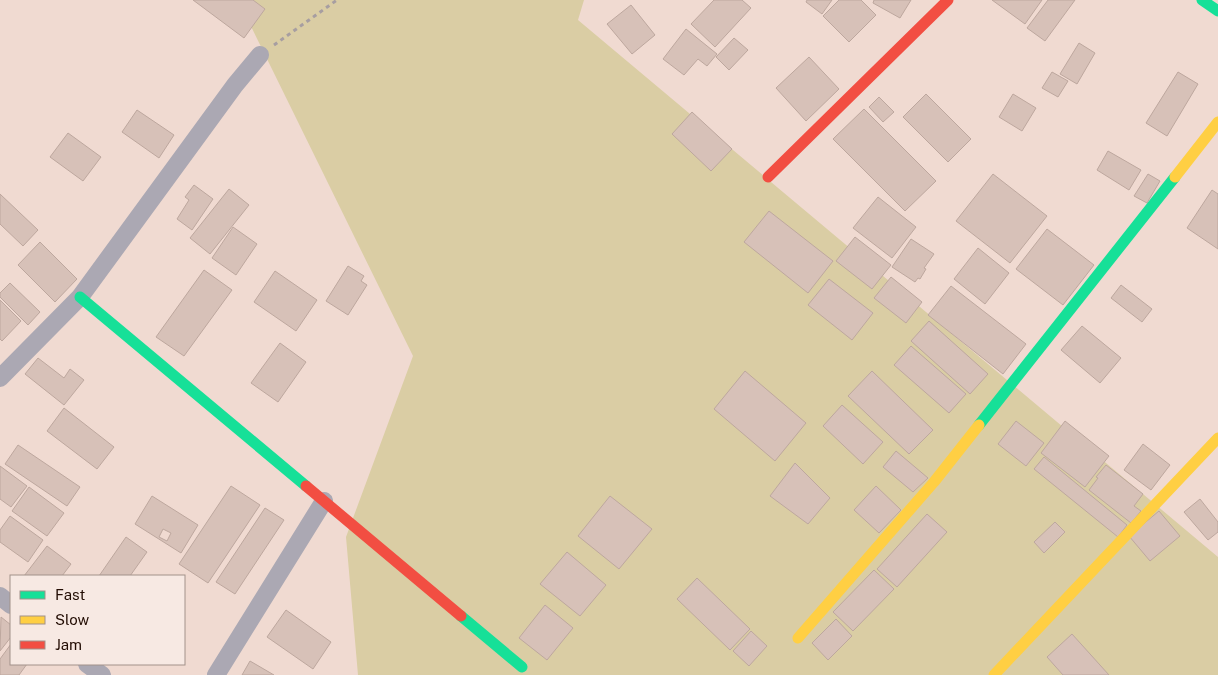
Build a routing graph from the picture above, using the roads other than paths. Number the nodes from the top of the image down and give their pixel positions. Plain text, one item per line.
1 (948, 0) edge
2 (1202, 0) edge
3 (1218, 12) edge
4 (260, 55) road end
5 (1218, 122) edge
6 (768, 177) dead end
7 (80, 297) junction
8 (0, 378) edge
9 (1218, 438) edge
10 (324, 501) junction
11 (0, 596) edge
12 (10, 604) edge
13 (798, 638) dead end
14 (88, 665) edge
15 (522, 667) dead end
16 (102, 675) edge
17 (216, 675) edge
18 (994, 675) edge

1 - 6 street
2 - 3 street
4 - 7 street
5 - 13 street
7 - 8 street
7 - 10 street
9 - 18 street
10 - 15 street
10 - 17 street
11 - 12 street
14 - 16 street

